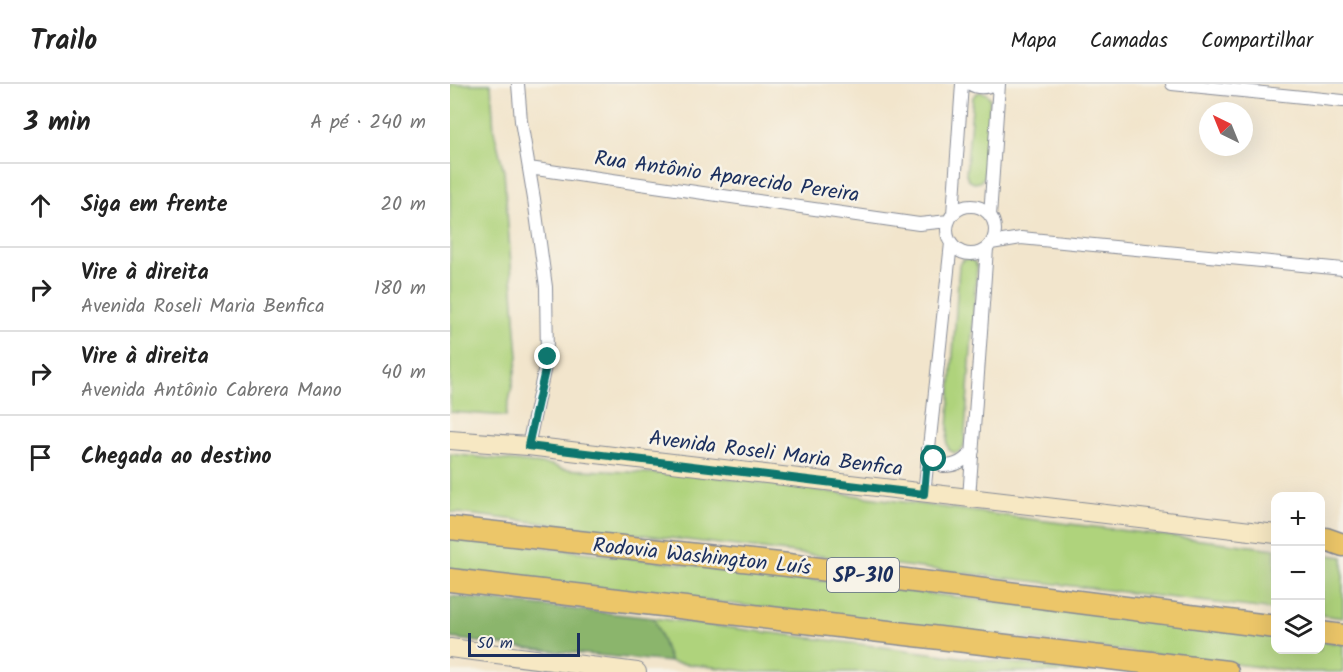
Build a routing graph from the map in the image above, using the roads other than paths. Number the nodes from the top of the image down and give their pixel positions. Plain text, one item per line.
1 (518, 84) edge
2 (962, 84) edge
3 (970, 84) edge
4 (994, 84) edge
5 (999, 84) edge
6 (1172, 84) edge
7 (1343, 101) edge
8 (529, 168) junction
9 (951, 218) junction
10 (992, 221) junction
11 (920, 224) junction
12 (1021, 238) junction
13 (949, 240) junction
14 (989, 246) junction
15 (1343, 269) edge
16 (450, 440) edge
17 (528, 446) junction
18 (928, 449) junction
19 (973, 451) junction
20 (924, 494) junction
21 (969, 498) junction
22 (450, 528) edge
23 (1271, 534) edge
24 (450, 580) edge
25 (1271, 626) edge
26 (1325, 634) edge
27 (1343, 636) edge
28 (450, 648) edge
29 (637, 672) edge
30 (1225, 672) edge

1 - 8 street
2 - 9 street
3 - 4 street
5 - 10 street
6 - 7 street
8 - 11 street, Rua Antônio Aparecido Pereira
8 - 17 street
9 - 10 street
9 - 11 street, Rua Antônio Aparecido Pereira
9 - 13 street
10 - 12 street
10 - 14 street
11 - 13 street, Rua Antônio Aparecido Pereira
12 - 14 street
12 - 15 street
13 - 14 street
13 - 18 street
14 - 19 street
16 - 17 main road, Avenida Roseli Maria Benfica
17 - 20 main road, Avenida Roseli Maria Benfica
18 - 19 street
18 - 20 street
19 - 21 street
20 - 21 main road, Avenida Roseli Maria Benfica
21 - 23 main road, Avenida Roseli Maria Benfica
22 - 25 highway, Rodovia Washington Luís / SP-310
24 - 30 highway
26 - 27 highway
28 - 29 main road

